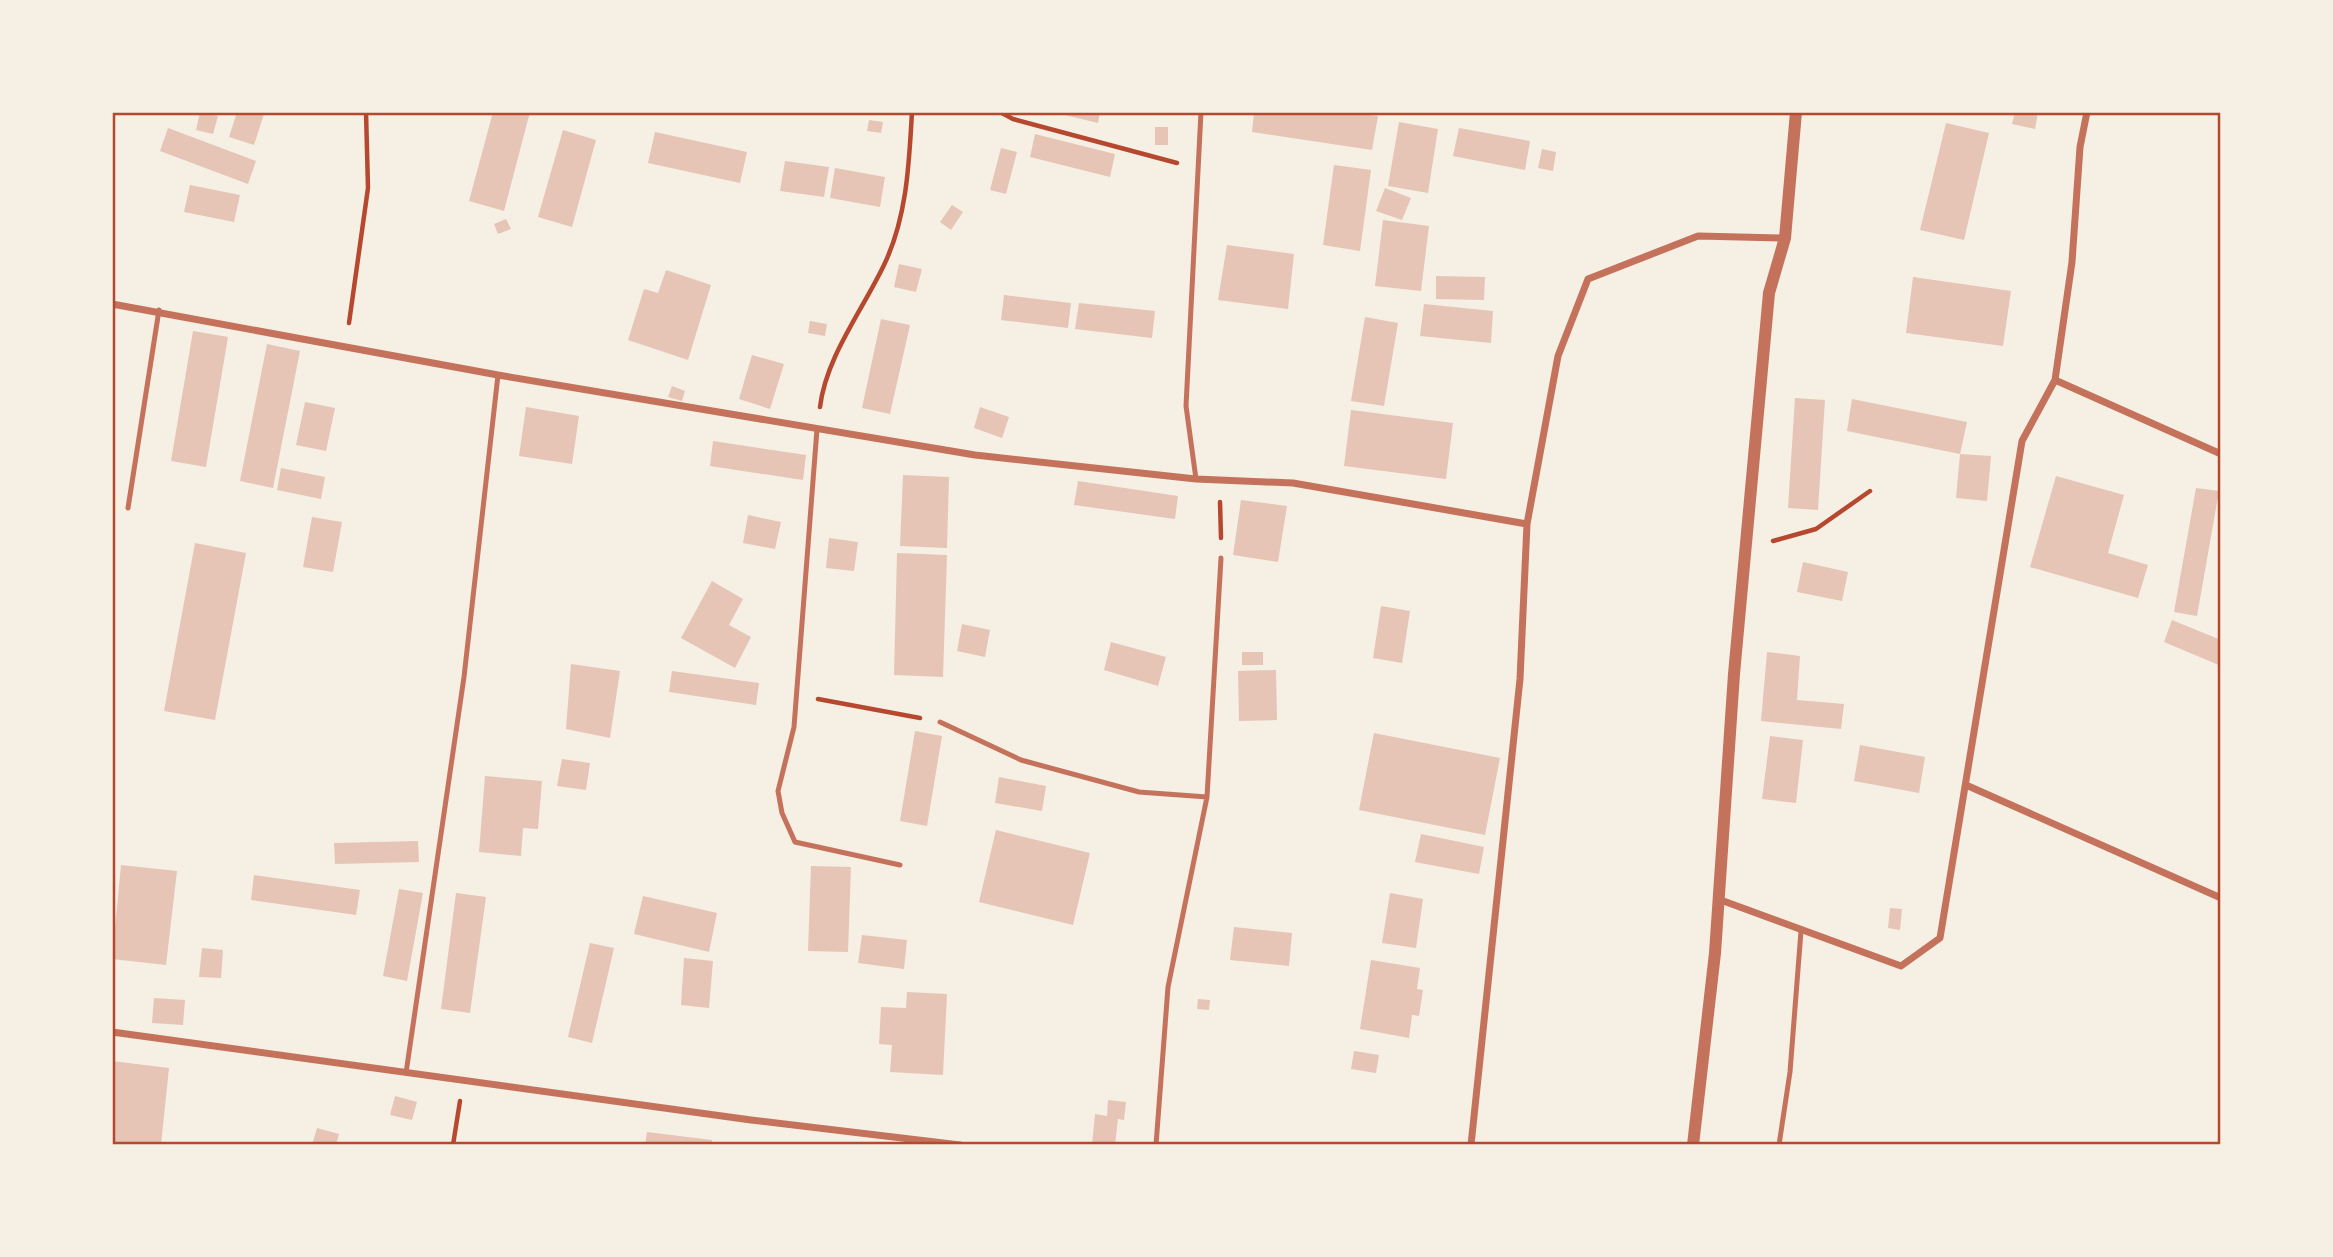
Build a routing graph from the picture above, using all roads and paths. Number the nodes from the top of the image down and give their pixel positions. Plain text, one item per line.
1 (366, 112) edge
2 (912, 112) edge
3 (1000, 112) edge
4 (1201, 112) edge
5 (1796, 112) edge
6 (2087, 112) edge
7 (1198, 168) junction
8 (1785, 238) junction
9 (112, 304) edge
10 (159, 310) junction
11 (347, 345) junction
12 (498, 375) junction
13 (2055, 380) junction
14 (817, 429) junction
15 (2221, 454) edge
16 (1196, 480) junction
17 (1219, 480) junction
18 (1870, 491) dead end
19 (128, 508) dead end
20 (1527, 524) junction
21 (1745, 548) junction
22 (1221, 558) joint
23 (797, 695) junction
24 (940, 722) joint
25 (1966, 785) junction
26 (1207, 797) junction
27 (900, 865) dead end
28 (2221, 898) edge
29 (1718, 899) junction
30 (1801, 932) junction
31 (112, 1032) edge
32 (406, 1074) junction
33 (463, 1082) junction
34 (453, 1145) edge
35 (960, 1145) edge
36 (1156, 1145) edge
37 (1471, 1145) edge
38 (1693, 1145) edge
39 (1779, 1145) edge

1 - 11 path
2 - 14 path
3 - 7 path
4 - 7 lane
5 - 8 street
6 - 13 street
7 - 16 lane
8 - 20 street
8 - 21 street
9 - 10 street
10 - 11 street
10 - 19 lane
11 - 12 street
12 - 14 street
12 - 32 lane
13 - 15 street
13 - 25 street
14 - 16 street
14 - 23 lane
16 - 17 street
17 - 20 street
17 - 22 path
18 - 21 path
20 - 37 street
21 - 29 street
22 - 26 lane
23 - 24 path
23 - 27 lane
24 - 26 lane
25 - 28 street
25 - 30 street
26 - 36 lane
29 - 30 street
29 - 38 street
30 - 39 lane
31 - 32 street
32 - 33 street
33 - 34 path
33 - 35 street

